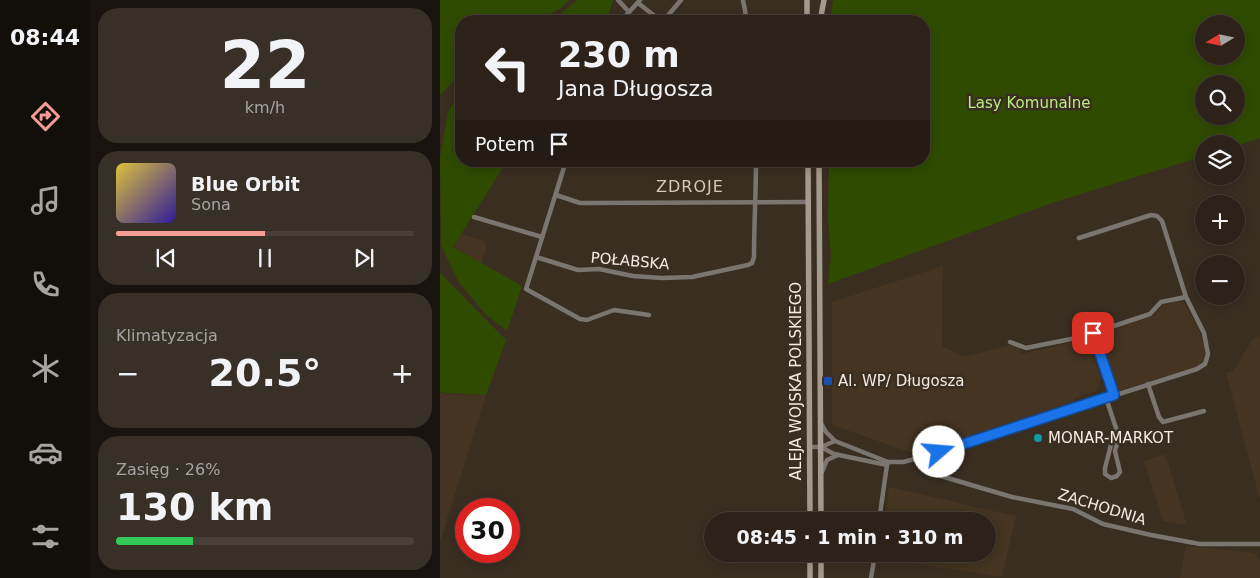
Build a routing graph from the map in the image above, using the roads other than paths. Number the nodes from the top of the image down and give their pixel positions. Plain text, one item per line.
1 (618, 0) edge
2 (681, 0) edge
3 (743, 0) edge
4 (807, 0) edge
5 (824, 0) edge
6 (639, 1) edge
7 (629, 12) junction
8 (626, 15) edge
9 (654, 15) edge
10 (668, 15) edge
11 (745, 15) edge
12 (807, 15) edge
13 (821, 15) edge
14 (564, 167) edge
15 (756, 167) edge
16 (808, 167) edge
17 (819, 167) edge
18 (556, 196) junction
19 (755, 202) junction
20 (808, 202) junction
21 (474, 217) dead end
22 (542, 236) junction
23 (1079, 238) dead end
24 (808, 240) junction
25 (820, 240) junction
26 (536, 257) junction
27 (1186, 297) junction
28 (649, 314) dead end
29 (1093, 333) junction
30 (1010, 342) dead end
31 (1191, 363) dead end
32 (1192, 370) junction
33 (1148, 384) junction
34 (1114, 395) junction
35 (1106, 398) junction
36 (1204, 411) dead end
37 (820, 418) junction
38 (1119, 437) junction
39 (835, 441) junction
40 (810, 447) junction
41 (821, 447) junction
42 (838, 455) junction
43 (916, 459) junction
44 (888, 464) junction
45 (821, 476) junction
46 (810, 512) edge
47 (821, 512) edge
48 (880, 512) edge
49 (1260, 544) edge
50 (810, 562) edge
51 (821, 562) edge
52 (873, 562) edge
53 (810, 578) edge
54 (821, 578) edge
55 (871, 578) edge

1 - 7 street
2 - 10 street
3 - 11 street
4 - 12 main road
5 - 13 main road
6 - 7 street
6 - 9 street
7 - 8 street
14 - 18 street
15 - 19 street
16 - 20 main road, ALEJA WOJSKA POLSKIEGO
17 - 25 main road, ALEJA WOJSKA POLSKIEGO
18 - 19 street
18 - 22 street
19 - 20 street
19 - 26 street, POŁABSKA
20 - 24 main road, ALEJA WOJSKA POLSKIEGO
21 - 22 street
22 - 26 street
23 - 27 street
24 - 25 main road
24 - 40 main road, ALEJA WOJSKA POLSKIEGO
25 - 37 main road, ALEJA WOJSKA POLSKIEGO
26 - 28 street
27 - 29 street
27 - 32 street
29 - 30 street
29 - 34 street
31 - 32 street
32 - 33 street
33 - 34 street
33 - 36 street
34 - 35 street
35 - 38 street
35 - 43 street
37 - 39 street
37 - 41 main road, ALEJA WOJSKA POLSKIEGO
38 - 38 street
39 - 41 street
39 - 44 street
40 - 41 street
40 - 46 main road, ALEJA WOJSKA POLSKIEGO
41 - 42 street
41 - 45 main road, ALEJA WOJSKA POLSKIEGO
42 - 44 street
42 - 45 street
43 - 44 street
43 - 49 street, ZACHODNIA
44 - 48 street
45 - 47 main road, ALEJA WOJSKA POLSKIEGO
50 - 53 main road
51 - 54 main road
52 - 55 street

